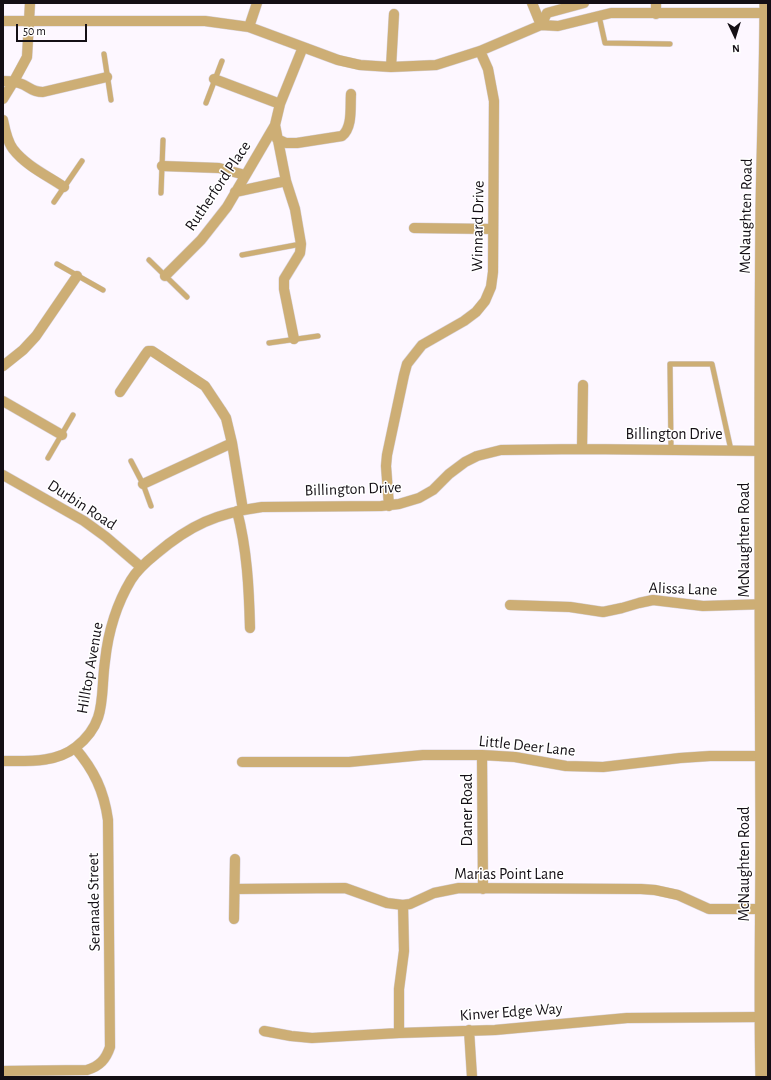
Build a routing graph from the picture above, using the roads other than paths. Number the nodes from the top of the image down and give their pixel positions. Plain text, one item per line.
1 (30, 3) edge
2 (257, 3) edge
3 (532, 3) edge
4 (584, 3) edge
5 (656, 3) edge
6 (766, 10) edge
7 (394, 14) dead end
8 (656, 14) junction
9 (599, 16) junction
10 (30, 21) junction
11 (3, 22) edge
12 (541, 25) junction
13 (249, 27) junction
14 (670, 44) dead end
15 (302, 47) junction
16 (480, 51) junction
17 (104, 54) dead end
18 (222, 61) dead end
19 (390, 67) junction
20 (107, 77) junction
21 (214, 79) junction
22 (3, 81) edge
23 (14, 81) junction
24 (351, 94) dead end
25 (3, 99) edge
26 (111, 100) dead end
27 (206, 103) dead end
28 (280, 104) junction
29 (3, 120) edge
30 (275, 125) junction
31 (277, 139) junction
32 (163, 140) dead end
33 (82, 161) dead end
34 (162, 166) junction
35 (245, 175) junction
36 (286, 181) junction
37 (64, 187) junction
38 (235, 192) junction
39 (161, 193) dead end
40 (54, 202) dead end
41 (414, 228) dead end
42 (493, 229) junction
43 (301, 244) junction
44 (242, 255) dead end
45 (149, 260) dead end
46 (57, 264) dead end
47 (77, 276) junction
48 (165, 276) junction
49 (765, 282) edge
50 (104, 290) dead end
51 (187, 297) dead end
52 (318, 336) dead end
53 (294, 339) junction
54 (269, 343) dead end
55 (3, 366) edge
56 (583, 385) dead end
57 (120, 392) dead end
58 (3, 401) edge
59 (73, 416) dead end
60 (62, 435) junction
61 (232, 443) junction
62 (582, 448) junction
63 (671, 449) junction
64 (731, 450) junction
65 (764, 451) edge
66 (48, 458) dead end
67 (131, 462) dead end
68 (3, 475) edge
69 (142, 484) junction
70 (151, 506) dead end
71 (389, 506) junction
72 (240, 510) junction
73 (141, 567) junction
74 (764, 604) edge
75 (510, 605) dead end
76 (250, 628) dead end
77 (75, 748) junction
78 (482, 755) junction
79 (764, 756) edge
80 (3, 761) edge
81 (242, 762) dead end
82 (235, 859) dead end
83 (483, 888) junction
84 (235, 889) junction
85 (403, 905) junction
86 (765, 909) edge
87 (234, 919) dead end
88 (761, 1017) junction
89 (469, 1030) junction
90 (264, 1031) dead end
91 (400, 1033) junction
92 (3, 1071) edge
93 (472, 1077) edge
94 (762, 1077) edge

1 - 10 street
2 - 13 street
3 - 12 street
4 - 12 street
5 - 8 street
6 - 8 street
6 - 49 street, McNaughten Road
7 - 19 street
8 - 9 street
9 - 12 street
9 - 14 lane
10 - 11 street
10 - 13 street
10 - 23 street
12 - 16 street
13 - 15 street
15 - 19 street
15 - 28 street
16 - 19 street
16 - 42 street, Winnard Drive
17 - 20 lane
18 - 21 lane
20 - 23 street
20 - 26 lane
21 - 27 lane
21 - 28 street
22 - 23 street
23 - 25 street
24 - 31 street
28 - 30 street
29 - 37 street
30 - 31 street
30 - 35 street, Rutherford Place
31 - 36 street
32 - 34 lane
33 - 37 lane
34 - 35 street
34 - 39 lane
35 - 38 street, Rutherford Place
36 - 38 street
36 - 43 street
37 - 40 lane
38 - 48 street, Rutherford Place
41 - 42 street
42 - 71 street, Winnard Drive
43 - 44 lane
43 - 53 street
45 - 48 lane
46 - 47 lane
47 - 50 lane
47 - 55 street
48 - 51 lane
49 - 65 street, McNaughten Road
52 - 53 lane
53 - 54 lane
56 - 62 street
57 - 61 street
58 - 60 street
59 - 60 lane
60 - 66 lane
61 - 69 street
61 - 72 street
62 - 63 street, Billington Drive
62 - 71 street, Billington Drive
63 - 64 street, Billington Drive
63 - 64 lane
64 - 65 street, Billington Drive
65 - 74 street, McNaughten Road
67 - 69 lane
68 - 73 street, Durbin Road
69 - 70 lane
71 - 72 street, Billington Drive
72 - 73 street, Billington Drive
72 - 76 street
73 - 77 street, Hilltop Avenue
74 - 75 street, Alissa Lane
74 - 79 street, McNaughten Road
77 - 80 street, Hilltop Avenue
77 - 92 street, Seranade Street
78 - 79 street, Little Deer Lane
78 - 81 street, Little Deer Lane
78 - 83 street, Daner Road
79 - 86 street, McNaughten Road
82 - 84 street
83 - 85 street, Marias Point Lane
83 - 86 street, Marias Point Lane
84 - 85 street, Marias Point Lane
84 - 87 street
85 - 91 street
86 - 88 street, McNaughten Road
88 - 89 street, Kinver Edge Way
88 - 94 street, McNaughten Road
89 - 91 street, Kinver Edge Way
89 - 93 street
90 - 91 street, Kinver Edge Way

